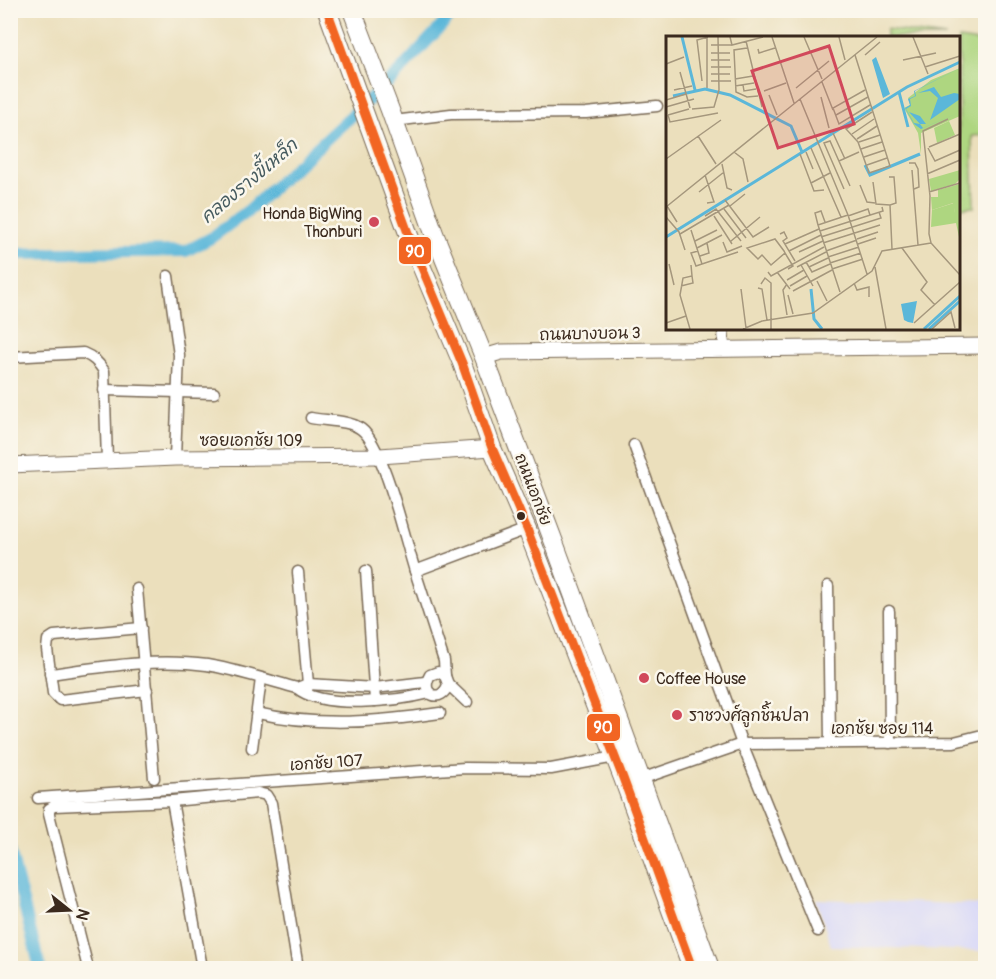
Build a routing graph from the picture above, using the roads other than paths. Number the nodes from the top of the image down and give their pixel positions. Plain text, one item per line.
1 (327, 10) edge
2 (352, 10) edge
3 (657, 106) dead end
4 (392, 115) junction
5 (168, 276) dead end
6 (723, 330) edge
7 (986, 346) edge
8 (724, 349) junction
9 (10, 357) edge
10 (484, 357) junction
11 (462, 363) junction
12 (104, 390) junction
13 (179, 392) junction
14 (214, 393) dead end
15 (311, 418) dead end
16 (634, 445) dead end
17 (492, 448) junction
18 (380, 456) junction
19 (175, 458) junction
20 (107, 460) junction
21 (10, 465) edge
22 (527, 529) junction
23 (366, 571) dead end
24 (415, 571) junction
25 (298, 572) dead end
26 (828, 586) dead end
27 (136, 589) dead end
28 (889, 611) dead end
29 (582, 619) junction
30 (565, 627) junction
31 (141, 628) junction
32 (145, 662) junction
33 (50, 674) junction
34 (261, 679) junction
35 (447, 680) junction
36 (425, 682) junction
37 (375, 688) junction
38 (304, 689) junction
39 (147, 690) junction
40 (430, 693) junction
41 (375, 701) junction
42 (467, 702) dead end
43 (257, 712) junction
44 (440, 713) dead end
45 (986, 734) edge
46 (830, 743) junction
47 (890, 743) junction
48 (742, 744) junction
49 (252, 748) dead end
50 (615, 757) junction
51 (154, 778) dead end
52 (640, 780) junction
53 (38, 798) dead end
54 (172, 801) junction
55 (818, 931) dead end
56 (88, 969) edge
57 (202, 969) edge
58 (298, 969) edge
59 (692, 969) edge
60 (710, 969) edge

1 - 11 main road, ถนนเอกชัย
2 - 4 main road, ถนนเอกชัย
3 - 4 street
4 - 10 main road, ถนนเอกชัย
5 - 13 street
6 - 8 street
7 - 8 main road, ถนนบางบอน 3
8 - 10 main road, ถนนบางบอน 3
9 - 12 street
10 - 11 main road
10 - 29 main road, ถนนเอกชัย
11 - 17 main road, ถนนเอกชัย
12 - 13 street
12 - 20 street
13 - 14 street
13 - 19 street
15 - 18 street
16 - 48 street
17 - 18 main road, ซอยเอกชัย 109
17 - 22 main road, ถนนเอกชัย
18 - 19 main road, ซอยเอกชัย 109
18 - 24 street
19 - 20 main road, ซอยเอกชัย 109
20 - 21 main road, ซอยเอกชัย 109
22 - 24 street
22 - 30 main road, ถนนเอกชัย
23 - 37 street
24 - 35 street
25 - 38 street
26 - 46 street
27 - 31 street
28 - 47 street
29 - 30 main road
29 - 52 main road, ถนนเอกชัย
30 - 50 main road, ถนนเอกชัย
31 - 32 street
31 - 33 street
32 - 33 street
32 - 34 street
32 - 39 street
33 - 39 street
34 - 38 street
34 - 43 street
35 - 36 street
35 - 40 street
35 - 42 street
36 - 37 street
36 - 40 street
37 - 38 street
37 - 41 street
38 - 41 street
39 - 51 street
40 - 41 street
43 - 44 street
43 - 49 street
45 - 47 street, เอกชัย ซอย 114
46 - 47 street, เอกชัย ซอย 114
46 - 48 street, เอกชัย ซอย 114
48 - 52 street, เอกชัย ซอย 114
48 - 55 street
50 - 53 street, เอกชัย 107
50 - 59 main road, ถนนเอกชัย
52 - 60 main road, ถนนเอกชัย
54 - 56 street
54 - 57 street
54 - 58 street

